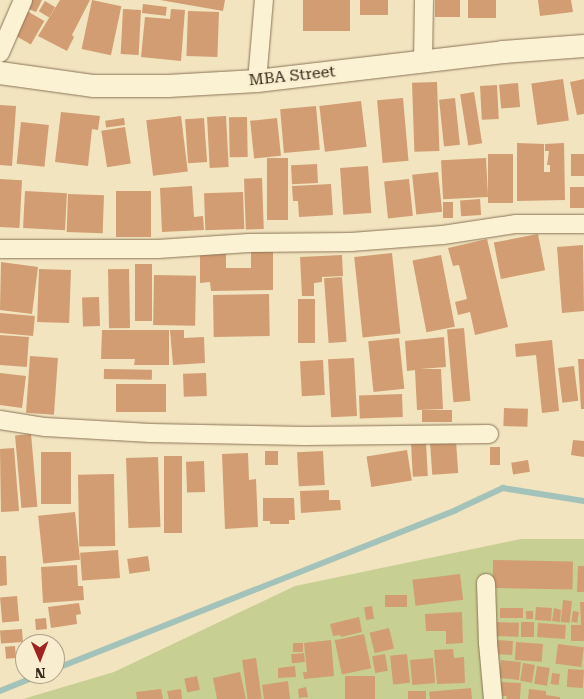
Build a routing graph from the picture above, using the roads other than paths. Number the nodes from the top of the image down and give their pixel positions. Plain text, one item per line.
1 (24, 0) edge
2 (264, 0) edge
3 (424, 0) edge
4 (584, 46) edge
5 (0, 53) edge
6 (423, 62) junction
7 (0, 73) edge
8 (257, 81) junction
9 (584, 224) edge
10 (0, 249) edge
11 (0, 420) edge
12 (489, 434) dead end
13 (486, 583) dead end
14 (493, 699) edge

1 - 5 street
2 - 8 street
3 - 6 street
4 - 6 street, MBA Street
6 - 8 street, MBA Street
7 - 8 street, MBA Street
9 - 10 street
11 - 12 street
13 - 14 street

